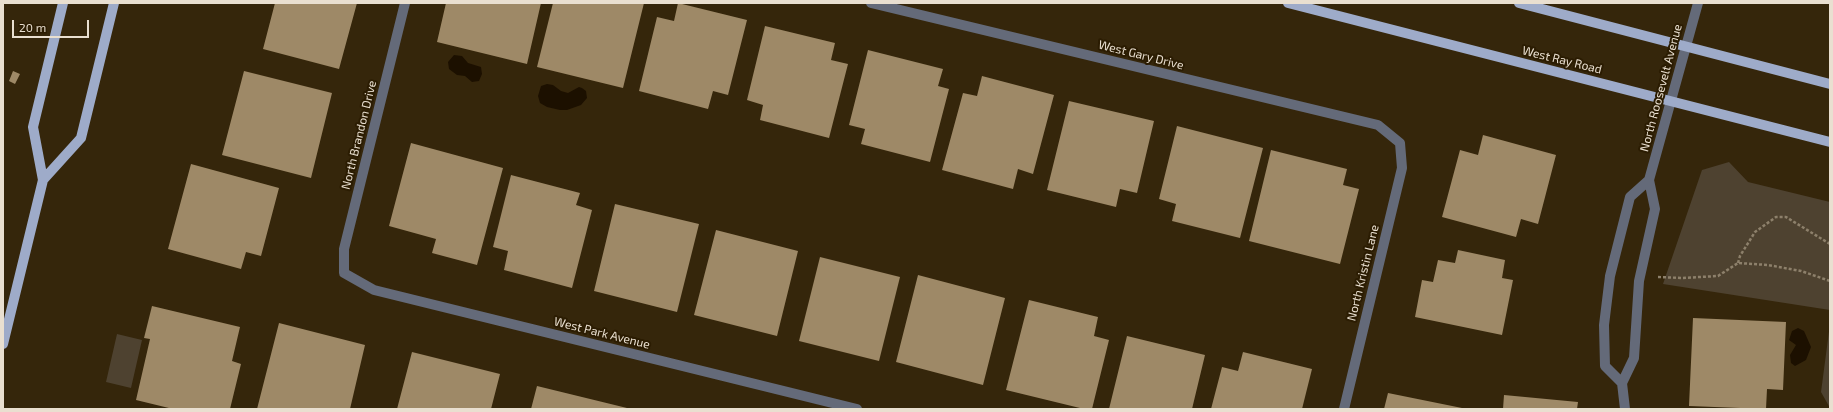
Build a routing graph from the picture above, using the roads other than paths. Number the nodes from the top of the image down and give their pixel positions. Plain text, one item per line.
1 (63, 3) edge
2 (114, 3) edge
3 (405, 3) edge
4 (871, 3) edge
5 (1288, 3) edge
6 (1519, 3) edge
7 (1698, 3) edge
8 (1686, 46) junction
9 (1830, 84) edge
10 (1671, 101) junction
11 (1830, 142) edge
12 (1400, 143) joint
13 (43, 180) junction
14 (1649, 180) junction
15 (344, 273) joint
16 (3, 344) edge
17 (1622, 383) junction
18 (857, 409) edge
19 (1344, 409) edge
20 (1625, 409) edge

1 - 13 main road
2 - 13 main road
3 - 15 street, North Brandon Drive
4 - 12 street, West Gary Drive
5 - 10 main road, West Ray Road
6 - 8 main road
7 - 8 street, North Roosevelt Avenue
8 - 9 main road
8 - 10 street, North Roosevelt Avenue
10 - 11 main road, West Ray Road
10 - 14 street, North Roosevelt Avenue
12 - 19 street, North Kristin Lane
13 - 16 main road
14 - 17 street, North Roosevelt Avenue
14 - 17 street
15 - 18 street, West Park Avenue
17 - 20 street

